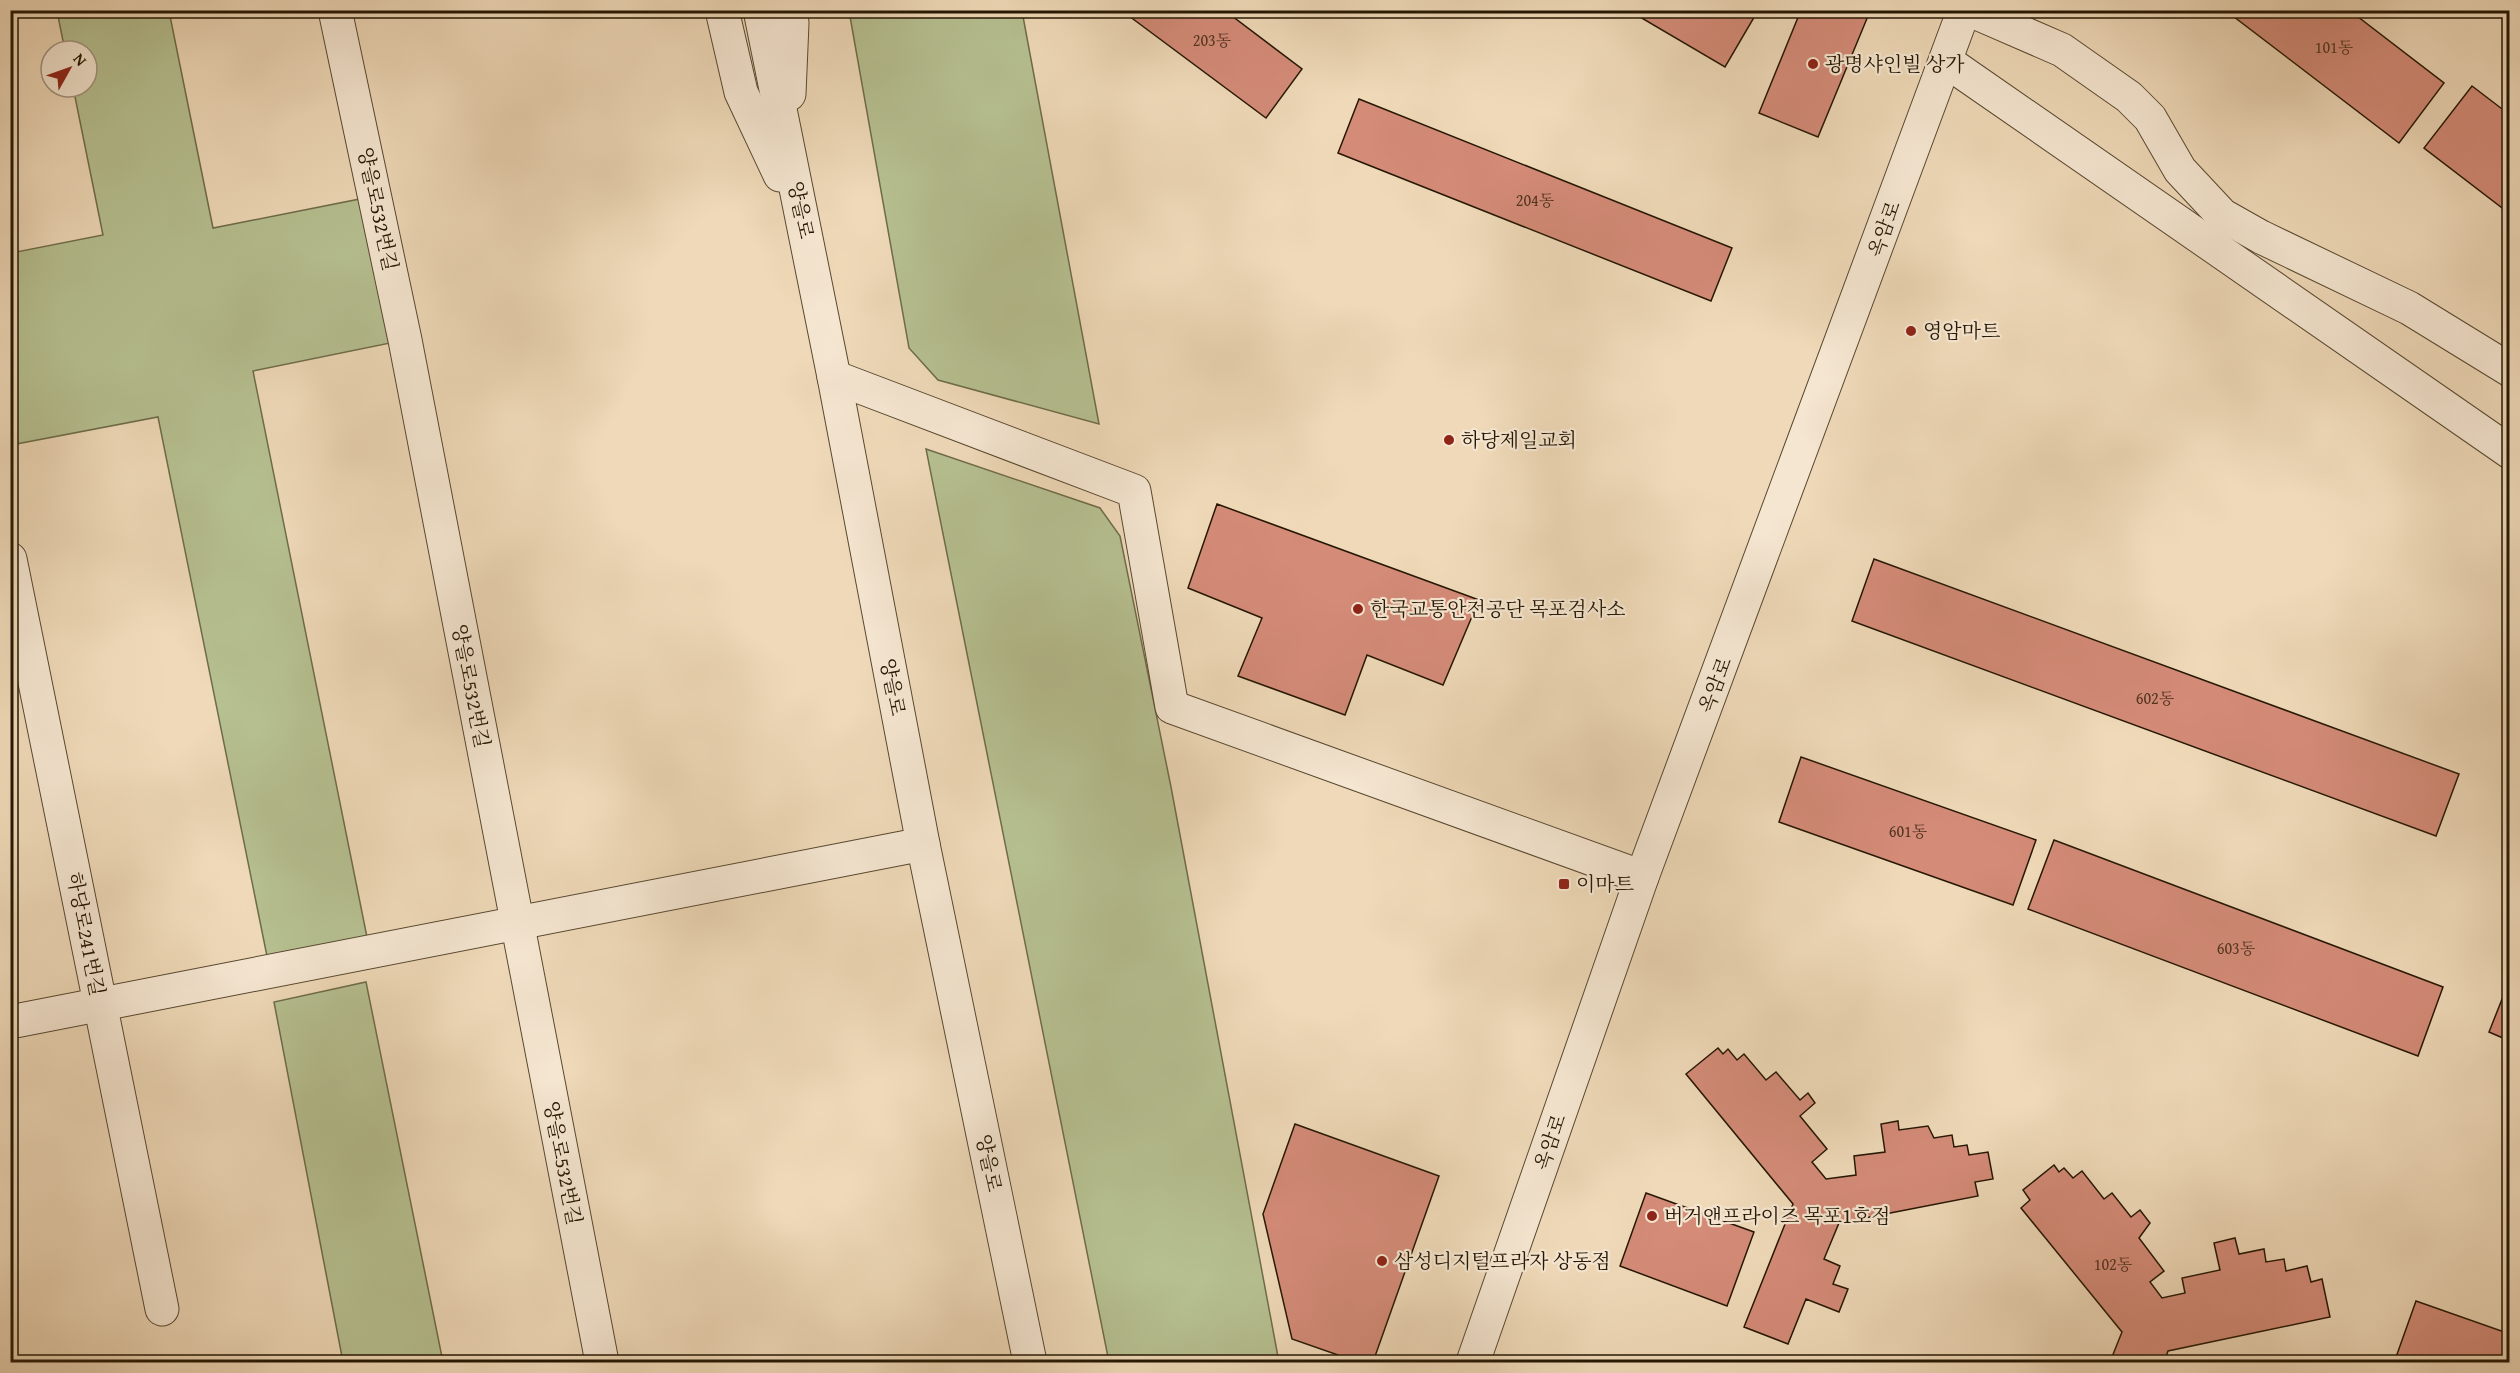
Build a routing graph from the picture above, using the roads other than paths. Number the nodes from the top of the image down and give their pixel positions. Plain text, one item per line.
1 (335, 10) edge
2 (722, 10) edge
3 (760, 10) edge
4 (790, 10) edge
5 (1964, 10) edge
6 (1970, 10) edge
7 (1946, 61) junction
8 (787, 147) junction
9 (805, 226) junction
10 (2510, 370) edge
11 (834, 377) junction
12 (2510, 452) edge
13 (10, 559) edge
14 (923, 844) junction
15 (1642, 877) junction
16 (517, 924) junction
17 (100, 1004) junction
18 (10, 1022) edge
19 (162, 1309) dead end
20 (602, 1362) edge
21 (1030, 1362) edge
22 (1473, 1362) edge

1 - 16 street, 양을로532번길
2 - 9 street
3 - 8 street, 양을로
4 - 8 street
5 - 7 street, 옥암로
6 - 10 street
7 - 12 street
7 - 15 street, 옥암로
8 - 9 street, 양을로
9 - 11 street, 양을로
11 - 14 street, 양을로
11 - 15 street
13 - 17 street, 하당로241번길
14 - 16 street
14 - 21 street, 양을로
15 - 22 street, 옥암로
16 - 17 street
16 - 20 street, 양을로532번길
17 - 18 street
17 - 19 street, 하당로241번길

